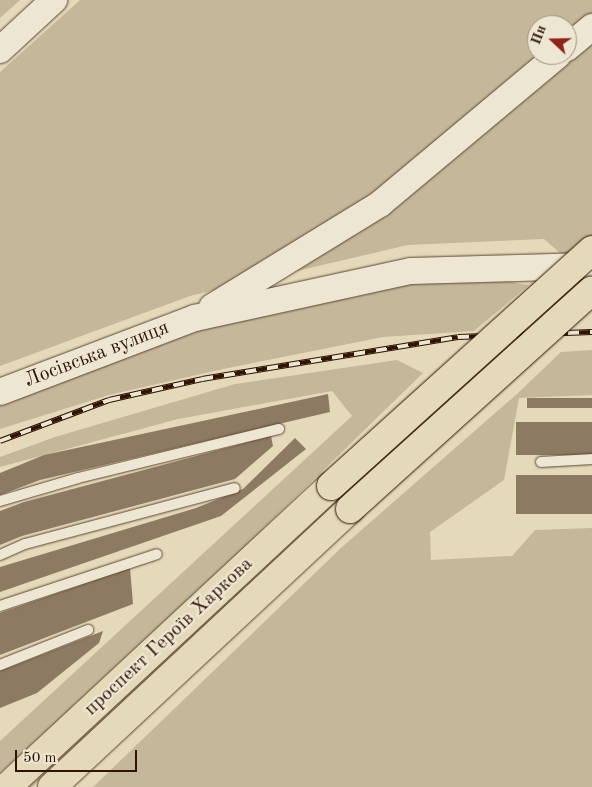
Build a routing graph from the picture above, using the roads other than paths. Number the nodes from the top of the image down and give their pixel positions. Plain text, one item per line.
1 (54, 0) edge
2 (592, 27) edge
3 (577, 40) edge
4 (0, 50) edge
5 (546, 65) edge
6 (592, 250) edge
7 (592, 266) edge
8 (592, 290) edge
9 (195, 318) junction
10 (0, 392) edge
11 (279, 429) dead end
12 (592, 459) edge
13 (541, 462) dead end
14 (235, 488) dead end
15 (0, 501) edge
16 (158, 554) dead end
17 (0, 555) edge
18 (0, 606) edge
19 (88, 630) dead end
20 (0, 665) edge
21 (7, 787) edge
22 (52, 787) edge

1 - 4 main road
2 - 3 main road
5 - 9 main road
6 - 21 main road, проспект Героїв Харкова, bridge
7 - 9 main road
8 - 22 main road, проспект Героїв Харкова, bridge
9 - 10 main road, Лосівська вулиця
11 - 15 lane
12 - 13 lane
14 - 17 lane
16 - 18 lane
19 - 20 lane

